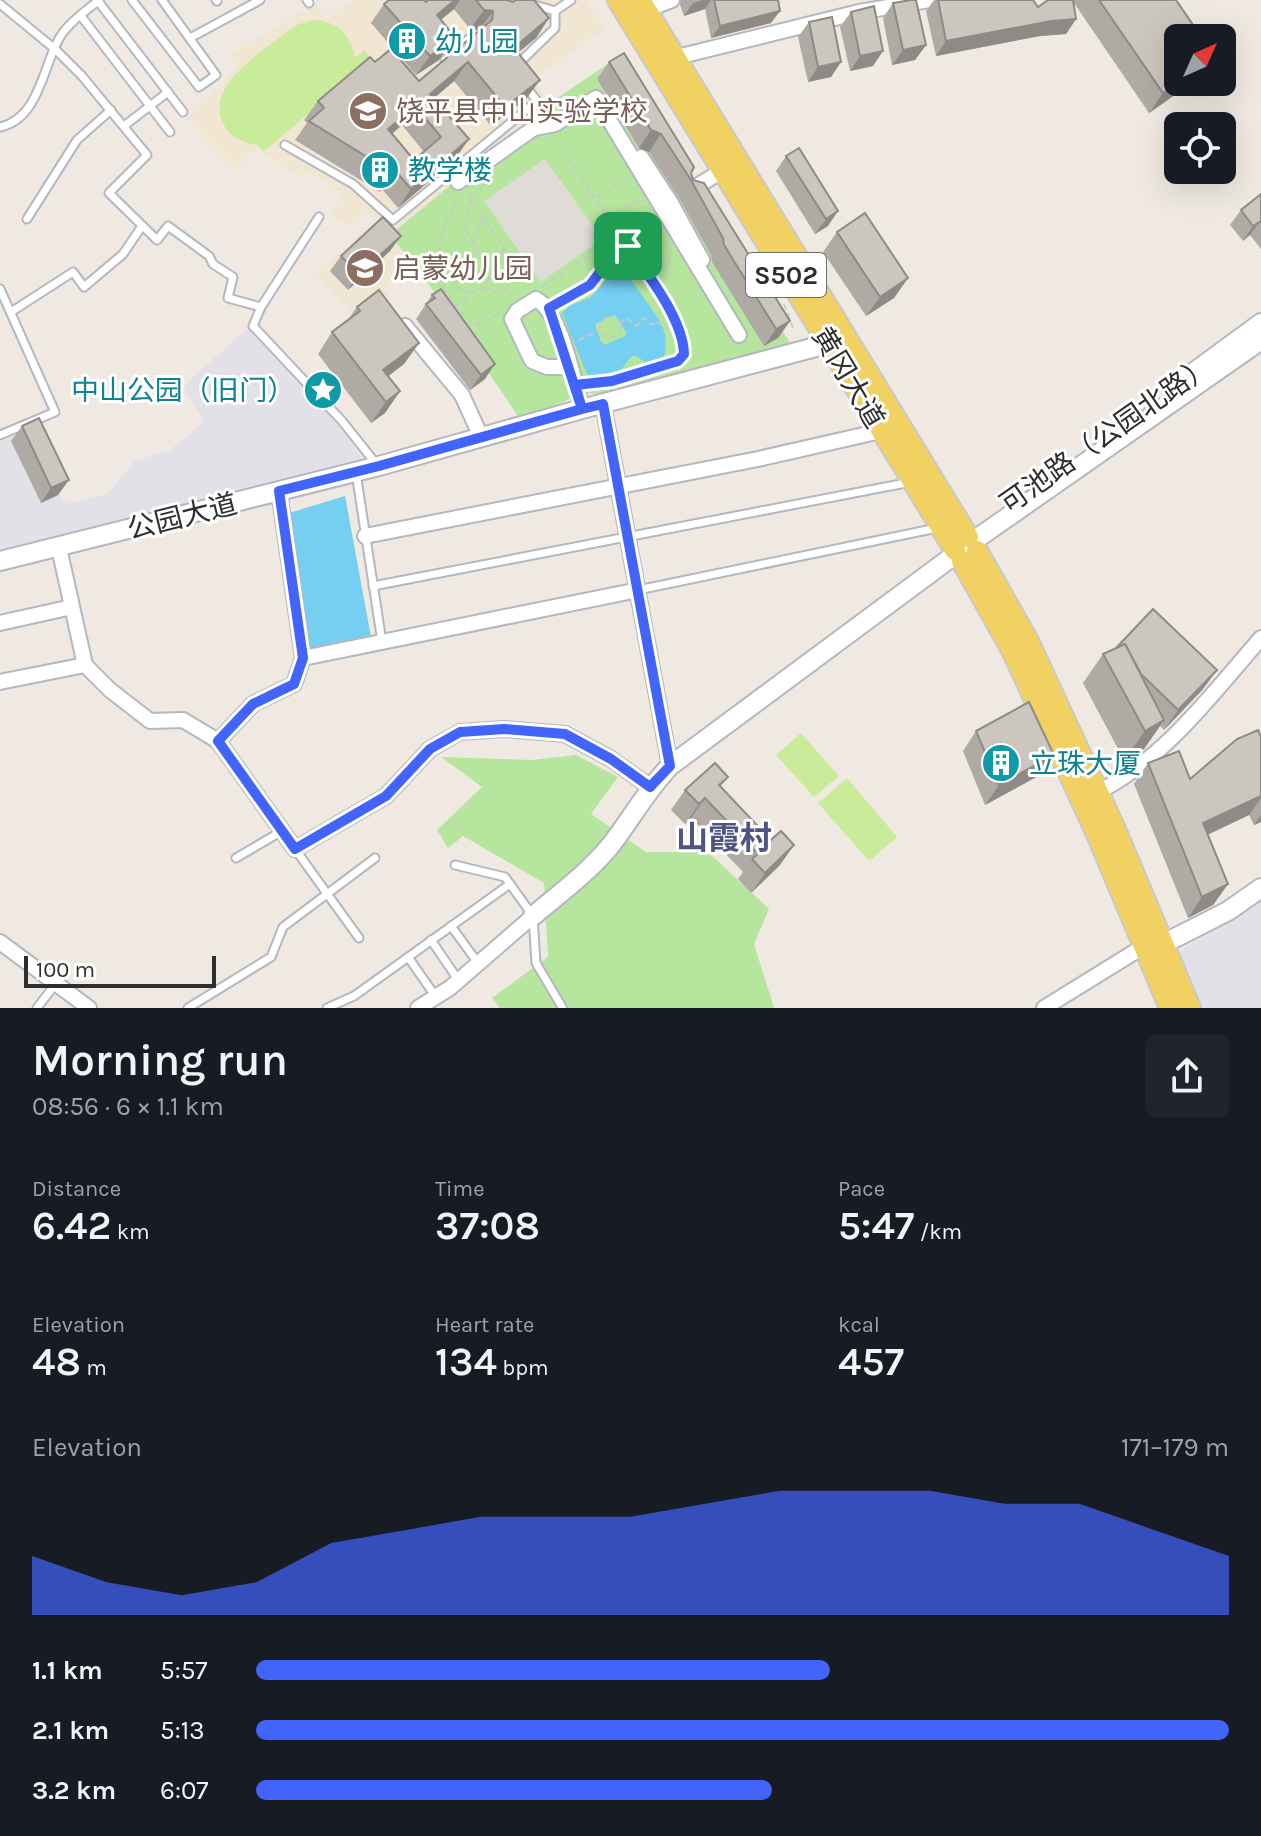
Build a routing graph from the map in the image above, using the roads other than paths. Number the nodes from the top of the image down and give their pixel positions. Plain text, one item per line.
1 (98, 0) edge
2 (132, 0) edge
3 (162, 0) edge
4 (260, 0) edge
5 (517, 0) edge
6 (571, 0) edge
7 (618, 0) edge
8 (672, 0) edge
9 (929, 0) edge
10 (0, 4) edge
11 (641, 5) edge
12 (507, 7) edge
13 (555, 11) junction
14 (81, 16) junction
15 (474, 34) edge
16 (190, 38) junction
17 (56, 50) junction
18 (673, 58) dead end
19 (445, 60) edge
20 (168, 92) junction
21 (150, 106) junction
22 (111, 110) junction
23 (183, 112) dead end
24 (611, 125) junction
25 (124, 126) junction
26 (0, 127) edge
27 (170, 132) dead end
28 (285, 145) dead end
29 (725, 169) dead end
30 (458, 182) dead end
31 (689, 191) edge
32 (319, 217) dead end
33 (27, 219) dead end
34 (142, 226) junction
35 (708, 286) junction
36 (0, 289) edge
37 (261, 307) junction
38 (11, 312) junction
39 (397, 315) edge
40 (1261, 323) edge
41 (739, 335) dead end
42 (1261, 340) edge
43 (827, 344) dead end
44 (570, 367) junction
45 (603, 404) junction
46 (582, 409) junction
47 (881, 431) dead end
48 (0, 435) edge
49 (481, 437) junction
50 (379, 466) junction
51 (356, 471) junction
52 (913, 481) dead end
53 (618, 485) junction
54 (279, 491) junction
55 (940, 527) dead end
56 (365, 536) junction
57 (628, 537) junction
58 (59, 548) junction
59 (961, 550) junction
60 (0, 561) edge
61 (373, 586) junction
62 (638, 590) junction
63 (72, 607) junction
64 (0, 623) edge
65 (1261, 638) edge
66 (382, 642) junction
67 (303, 658) junction
68 (85, 665) junction
69 (0, 682) edge
70 (218, 741) junction
71 (670, 766) junction
72 (650, 787) junction
73 (1100, 791) dead end
74 (282, 831) junction
75 (295, 849) junction
76 (236, 858) dead end
77 (375, 858) dead end
78 (455, 865) dead end
79 (510, 884) junction
80 (1261, 888) edge
81 (328, 893) junction
82 (533, 916) junction
83 (451, 926) junction
84 (359, 938) dead end
85 (431, 940) junction
86 (0, 942) edge
87 (1163, 944) dead end
88 (1141, 948) dead end
89 (408, 957) junction
90 (478, 964) junction
91 (459, 981) junction
92 (57, 982) junction
93 (436, 997) junction
94 (562, 1007) edge
95 (37, 1008) edge
96 (89, 1008) edge
97 (188, 1008) edge
98 (327, 1008) edge
99 (418, 1008) edge
100 (1044, 1008) edge
101 (1170, 1008) edge
102 (1190, 1008) edge

1 - 14 lane
1 - 20 lane
2 - 16 lane
3 - 16 lane
4 - 16 lane
5 - 12 lane
5 - 13 lane
6 - 13 lane
7 - 59 main road, 黄冈大道 / S502
8 - 11 street
9 - 18 street
10 - 17 lane
11 - 59 main road, 黄冈大道 / S502
13 - 28 lane
14 - 17 lane
14 - 21 lane
15 - 19 lane
17 - 22 lane
17 - 26 lane
20 - 21 lane
20 - 23 lane
21 - 25 lane
21 - 27 lane
22 - 25 lane
22 - 33 lane
24 - 30 street
24 - 35 street
24 - 35 street
25 - 34 lane
29 - 31 street
32 - 37 lane
34 - 37 lane
34 - 38 lane
35 - 41 street
36 - 38 lane
37 - 50 lane
38 - 48 lane
39 - 49 street
40 - 59 main road, 可池路（公园北路）
42 - 59 main road, 可池路（公园北路）
43 - 45 main road, 公园大道
44 - 44 street
44 - 46 street
45 - 46 main road, 公园大道
45 - 53 street
46 - 49 main road, 公园大道
47 - 53 street
49 - 50 main road, 公园大道
50 - 51 main road, 公园大道
51 - 54 main road, 公园大道
51 - 56 lane
52 - 57 lane
53 - 56 street
53 - 57 street
54 - 58 main road, 公园大道
54 - 67 street
55 - 62 lane
56 - 61 lane
57 - 61 lane
57 - 62 street
58 - 60 main road, 公园大道
58 - 63 street
59 - 71 main road
59 - 101 main road, 黄冈大道 / S502
59 - 102 main road, 黄冈大道 / S502
61 - 66 lane
62 - 66 street
62 - 71 street
63 - 64 street
63 - 68 street
65 - 73 street
66 - 67 street
67 - 70 street
68 - 69 street
68 - 70 street
70 - 74 street
71 - 72 main road
72 - 75 street
72 - 82 main road
74 - 75 street
74 - 76 lane
75 - 81 lane
77 - 81 lane
78 - 79 lane
79 - 82 lane
79 - 83 lane
80 - 87 main road
81 - 84 lane
81 - 97 lane
82 - 90 street
82 - 94 lane
83 - 85 lane
83 - 90 lane
85 - 89 lane
85 - 91 lane
86 - 92 street
88 - 100 street
89 - 93 lane
89 - 98 lane
90 - 91 street
91 - 93 street
92 - 95 lane
92 - 96 street
93 - 99 street

